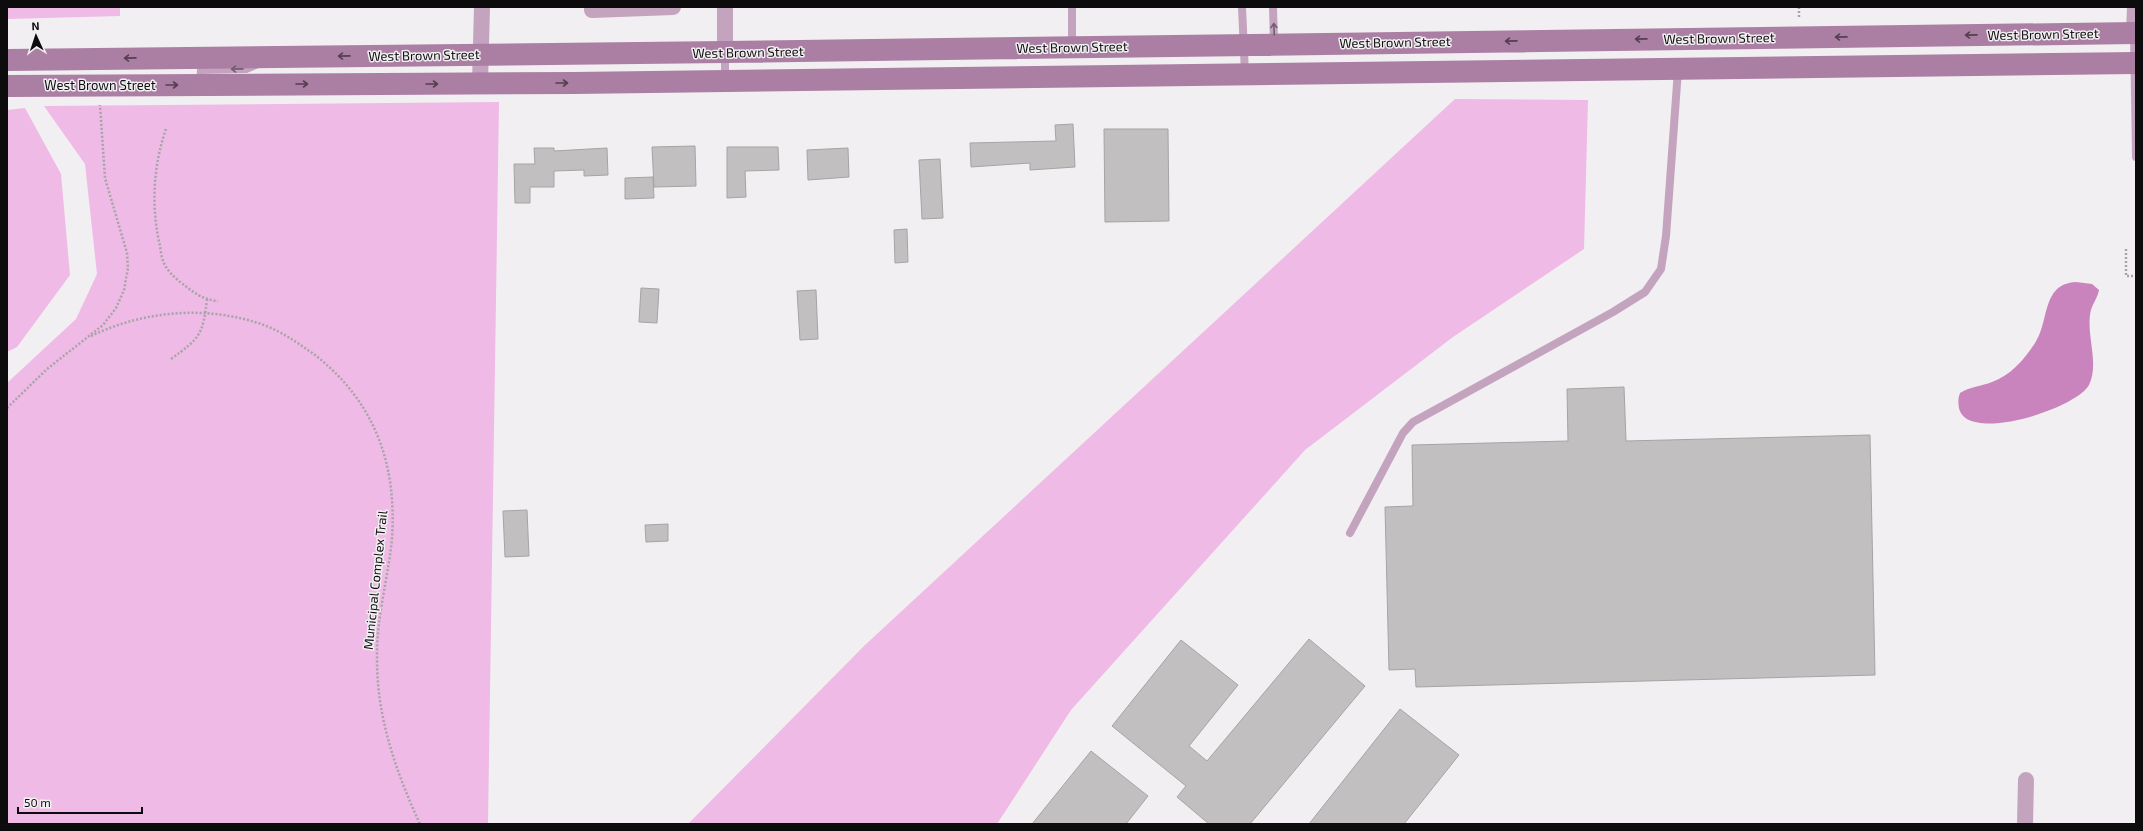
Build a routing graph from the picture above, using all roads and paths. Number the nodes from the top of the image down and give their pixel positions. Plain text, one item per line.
1 (482, 7) edge
2 (592, 7) edge
3 (672, 7) edge
4 (725, 7) edge
5 (1072, 7) edge
6 (1242, 7) edge
7 (1274, 7) edge
8 (1799, 7) edge
9 (2135, 7) edge
10 (1800, 23) dead end
11 (2135, 33) edge
12 (1679, 39) junction
13 (1072, 47) junction
14 (961, 48) junction
15 (1274, 48) junction
16 (725, 52) junction
17 (480, 55) junction
18 (273, 57) junction
19 (7, 60) edge
20 (1244, 61) junction
21 (2135, 63) edge
22 (1678, 69) junction
23 (960, 78) junction
24 (725, 81) junction
25 (480, 83) junction
26 (200, 85) junction
27 (7, 86) edge
28 (100, 103) dead end
29 (166, 129) dead end
30 (2136, 157) edge
31 (2126, 249) dead end
32 (2136, 276) edge
33 (207, 299) junction
34 (218, 301) dead end
35 (205, 313) junction
36 (91, 336) junction
37 (171, 359) dead end
38 (7, 408) edge
39 (1350, 532) dead end
40 (2026, 780) dead end
41 (420, 824) edge
42 (2025, 824) edge

1 - 17 street
2 - 3 street
4 - 16 street
5 - 13 lane
6 - 20 lane
15 -> 7 lane
8 - 10 path
9 - 11 street
11 -> 12 main road, West Brown Street
11 - 21 lane
12 -> 15 main road, West Brown Street
12 - 22 main road
13 - 14 main road, West Brown Street
13 - 20 main road, West Brown Street
14 - 16 main road, West Brown Street
14 - 23 main road
15 - 20 main road
16 - 17 main road, West Brown Street
16 - 24 lane
17 -> 18 main road, West Brown Street
17 - 25 street
18 -> 19 main road, West Brown Street
18 -> 26 lane
20 - 22 main road, West Brown Street
20 - 23 main road, West Brown Street
21 - 22 main road, West Brown Street
21 - 30 lane
22 - 39 lane
23 - 24 main road, West Brown Street
25 -> 24 main road, West Brown Street
26 -> 25 main road, West Brown Street
27 -> 26 main road, West Brown Street
28 - 36 path, Municipal Complex Trail
29 - 33 path
31 - 32 path
33 - 34 path
33 - 35 path
35 - 36 path, Municipal Complex Trail
35 - 37 path
35 - 41 path, Municipal Complex Trail
36 - 38 path, Municipal Complex Trail
40 - 42 street

